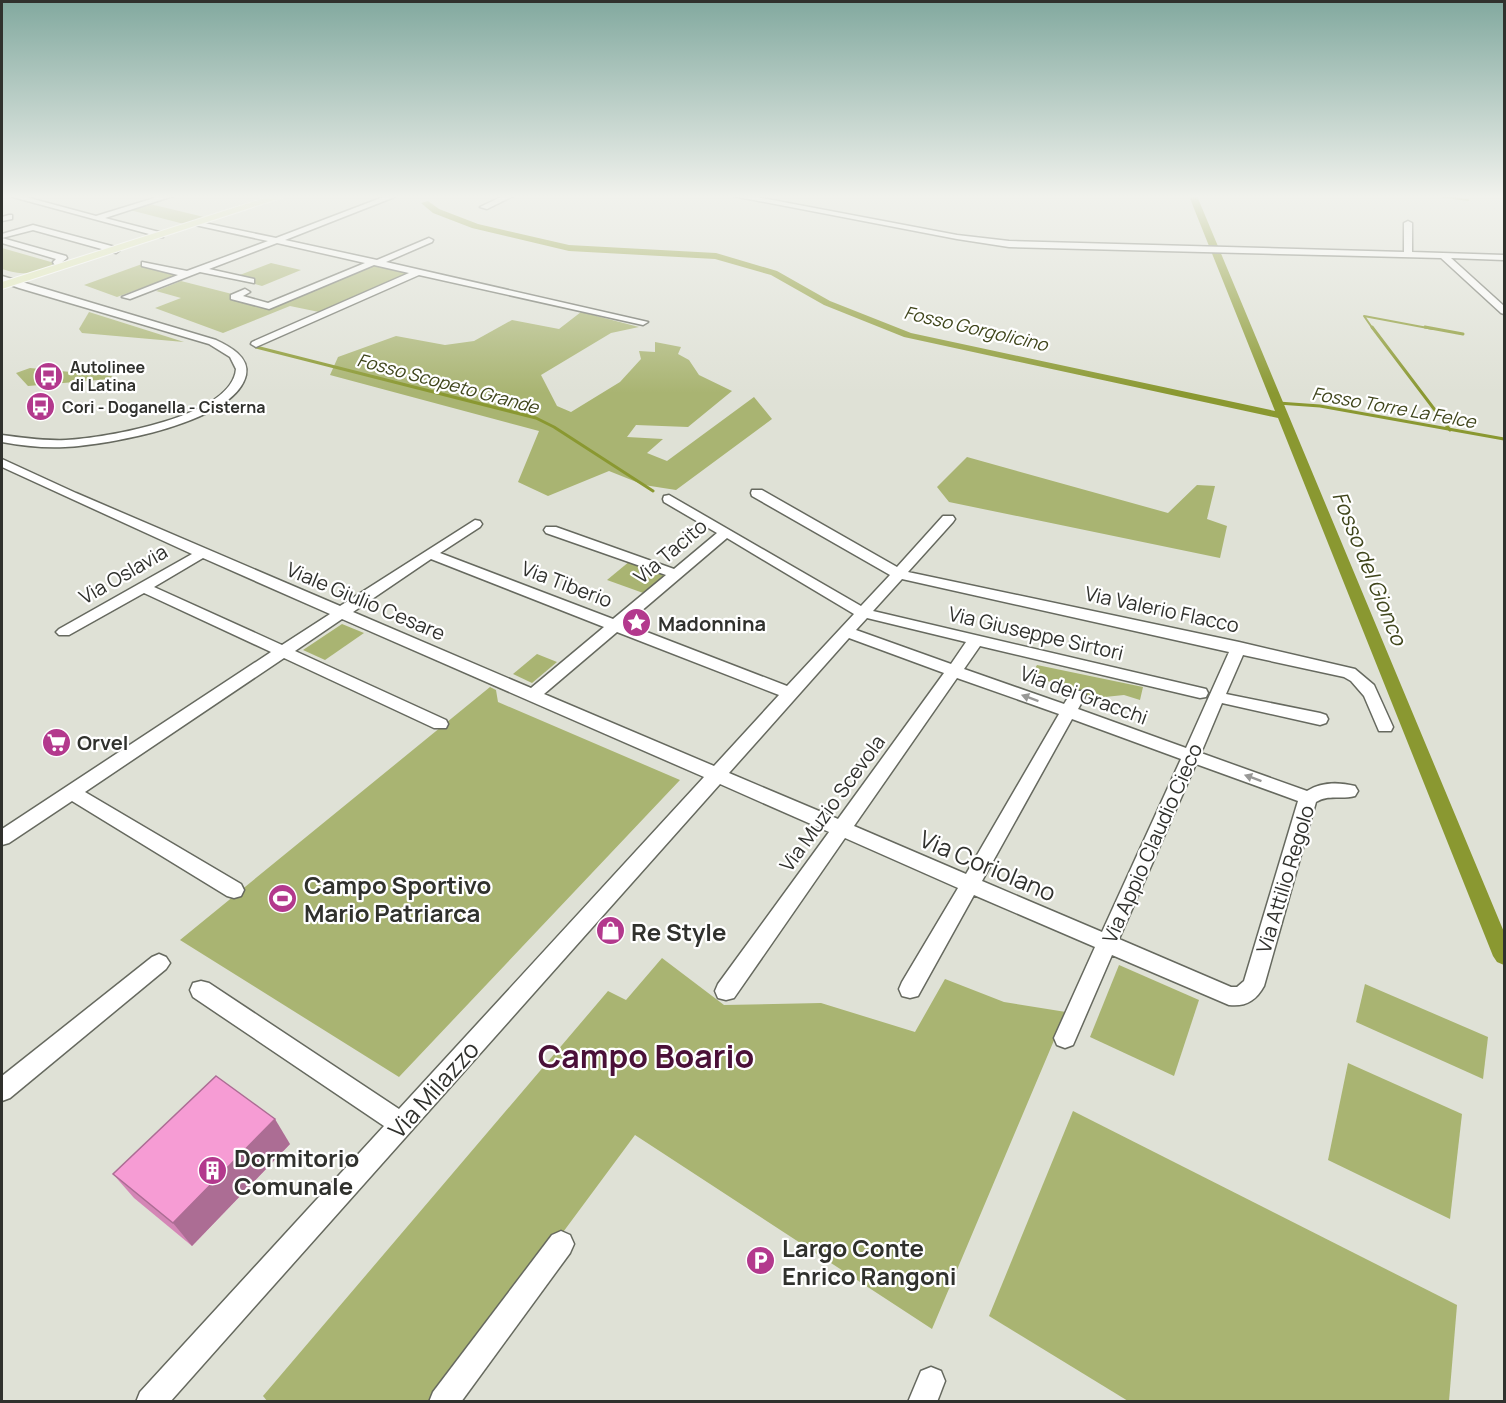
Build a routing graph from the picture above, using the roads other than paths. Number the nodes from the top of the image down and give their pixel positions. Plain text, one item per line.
1 (57, 261) edge
2 (68, 261) edge
3 (221, 261) edge
4 (368, 261) edge
5 (379, 261) edge
6 (1450, 261) edge
7 (62, 263) junction
8 (375, 263) junction
9 (145, 264) dead end
10 (200, 269) junction
11 (418, 272) junction
12 (187, 274) junction
13 (251, 281) dead end
14 (5, 283) edge
15 (245, 292) dead end
16 (127, 297) dead end
17 (1504, 311) edge
18 (643, 322) dead end
19 (178, 333) junction
20 (256, 344) dead end
21 (2, 433) edge
22 (2, 439) edge
23 (2, 463) edge
24 (757, 493) dead end
25 (669, 499) dead end
26 (948, 519) dead end
27 (475, 524) dead end
28 (551, 530) dead end
29 (726, 532) junction
30 (203, 553) junction
31 (430, 554) junction
32 (675, 574) junction
33 (899, 574) junction
34 (143, 587) junction
35 (340, 613) junction
36 (863, 613) junction
37 (615, 625) junction
38 (64, 632) dead end
39 (846, 632) junction
40 (976, 640) junction
41 (1239, 647) junction
42 (282, 651) junction
43 (954, 671) junction
44 (790, 693) junction
45 (1078, 694) dead end
46 (1208, 695) junction
47 (531, 696) junction
48 (1069, 712) junction
49 (1320, 719) dead end
50 (440, 724) dead end
51 (1385, 727) dead end
52 (1190, 756) junction
53 (715, 776) junction
54 (1349, 791) dead end
55 (72, 792) junction
56 (1308, 798) junction
57 (841, 830) junction
58 (2, 838) edge
59 (970, 885) junction
60 (234, 890) dead end
61 (1107, 944) junction
62 (159, 963) dead end
63 (910, 989) dead end
64 (201, 990) dead end
65 (726, 991) dead end
66 (1241, 997) joint
67 (1065, 1038) dead end
68 (2, 1090) edge
69 (401, 1124) junction
70 (561, 1244) dead end
71 (150, 1401) edge
72 (443, 1401) edge

1 - 7 street
2 - 7 main road
3 - 10 street
4 - 8 street
5 - 8 street
6 - 17 street
7 - 14 main road
8 - 11 street
8 - 15 street
9 - 12 street
10 - 12 street
10 - 13 street
11 - 18 street
11 - 20 street
12 - 16 street
14 - 19 street
19 - 21 street
19 - 22 street
23 - 30 street, Viale Giulio Cesare
24 - 33 street, Via Valerio Flacco
25 - 29 street, Via Giuseppe Sirtori
26 - 33 street
27 - 31 street
28 - 32 street
29 - 32 street, Via Tacito
29 - 36 street, Via Giuseppe Sirtori
30 - 34 street, Via Oslavia
30 - 35 street, Viale Giulio Cesare
31 - 35 street
31 - 37 street, Via Tiberio
32 - 37 street, Via Tacito
33 - 36 street
33 - 41 street, Via Valerio Flacco
34 - 38 street, Via Oslavia
34 - 42 street
35 - 42 street
35 - 47 street, Viale Giulio Cesare
36 - 39 street
36 - 40 street, Via Giuseppe Sirtori
37 - 44 street, Via Tiberio
37 - 47 street, Via Tacito
39 - 43 street, Via dei Gracchi
39 - 44 street
40 - 43 street, Via Muzio Scevola
40 - 46 street, Via Giuseppe Sirtori
41 - 46 street, Via Appio Claudio Cieco
41 - 51 street, Via Valerio Flacco
42 - 50 street
42 - 55 street
48 -> 43 street, Via dei Gracchi
43 - 57 street, Via Muzio Scevola
44 - 53 street
45 - 48 street
46 - 49 street, Via Giuseppe Sirtori
46 - 52 street, Via Appio Claudio Cieco
47 - 53 street, Viale Giulio Cesare
48 - 52 street, Via dei Gracchi
48 - 59 street
56 -> 52 street, Via dei Gracchi
52 - 61 street, Via Appio Claudio Cieco
53 - 57 street, Via Coriolano
53 - 69 street, Via Milazzo
54 - 56 street, Via Attilio Regolo
55 - 58 street
55 - 60 street
56 - 66 street, Via Attilio Regolo
57 - 59 street, Via Coriolano
57 - 65 street, Via Muzio Scevola
59 - 61 street, Via Coriolano
59 - 63 street
61 - 66 street, Via Coriolano
61 - 67 street, Via Appio Claudio Cieco
62 - 68 street
64 - 69 street
69 - 71 street, Via Milazzo
70 - 72 street

